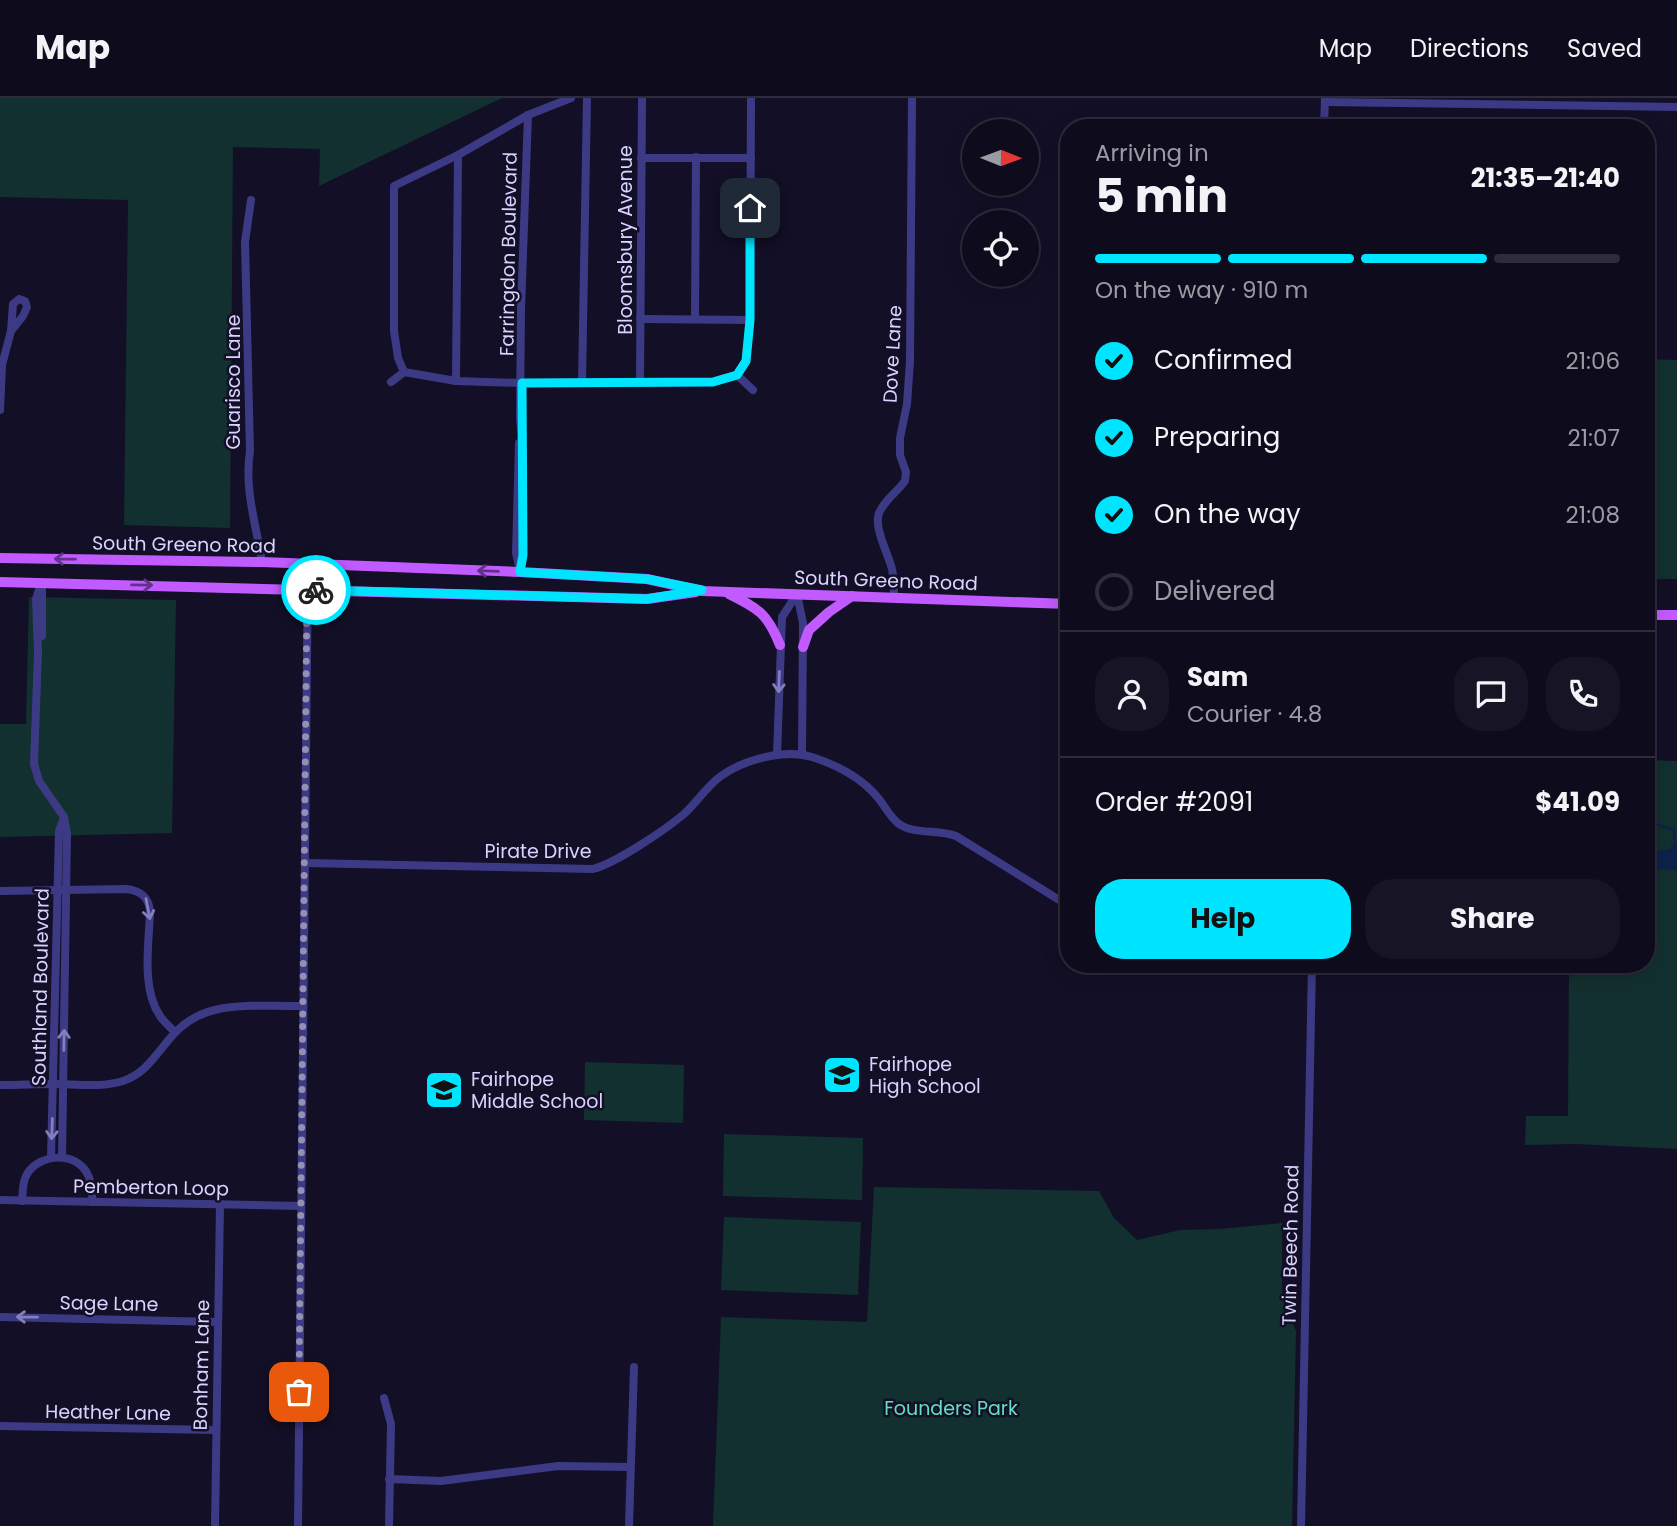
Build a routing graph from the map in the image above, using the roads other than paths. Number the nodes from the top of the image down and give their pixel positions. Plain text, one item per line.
1 (572, 98) edge
2 (587, 98) edge
3 (642, 98) edge
4 (751, 98) edge
5 (912, 98) edge
6 (1325, 100) edge
7 (1677, 107) edge
8 (528, 115) junction
9 (1324, 119) edge
10 (458, 155) junction
11 (696, 157) junction
12 (641, 158) junction
13 (751, 158) junction
14 (250, 200) dead end
15 (640, 319) junction
16 (695, 319) junction
17 (750, 320) junction
18 (11, 331) dead end
19 (404, 372) junction
20 (737, 375) junction
21 (456, 381) junction
22 (391, 382) dead end
23 (640, 382) junction
24 (522, 383) junction
25 (582, 383) junction
26 (753, 390) dead end
27 (0, 410) edge
28 (0, 558) edge
29 (262, 562) junction
30 (308, 564) junction
31 (520, 572) junction
32 (0, 582) edge
33 (41, 583) junction
34 (307, 589) junction
35 (702, 590) junction
36 (723, 591) junction
37 (797, 594) junction
38 (852, 596) junction
39 (894, 597) junction
40 (1060, 604) edge
41 (1655, 615) edge
42 (1677, 615) edge
43 (780, 645) junction
44 (803, 647) junction
45 (777, 755) junction
46 (802, 755) junction
47 (64, 817) junction
48 (305, 863) junction
49 (57, 889) junction
50 (67, 890) junction
51 (0, 891) edge
52 (1060, 900) edge
53 (1312, 973) edge
54 (303, 1006) junction
55 (175, 1032) junction
56 (58, 1084) junction
57 (0, 1085) edge
58 (62, 1157) junction
59 (51, 1158) junction
60 (0, 1200) edge
61 (22, 1201) junction
62 (93, 1202) junction
63 (220, 1204) junction
64 (301, 1206) junction
65 (0, 1317) edge
66 (218, 1322) junction
67 (634, 1367) dead end
68 (384, 1398) dead end
69 (0, 1426) edge
70 (216, 1430) junction
71 (630, 1467) junction
72 (389, 1479) junction
73 (215, 1526) edge
74 (298, 1526) edge
75 (389, 1526) edge
76 (629, 1526) edge
77 (1301, 1526) edge

1 - 8 street
2 - 25 street
3 - 12 street, Bloomsbury Avenue
4 - 13 street
5 - 39 street, Dove Lane
6 - 7 street
6 - 9 street
8 - 10 street
8 - 24 street, Farringdon Boulevard
10 - 19 street
10 - 21 street
11 - 12 street
11 - 13 street
11 - 16 street
12 - 15 street, Bloomsbury Avenue
13 - 17 street
14 - 29 street, Guarisco Lane
15 - 16 street
15 - 23 street, Bloomsbury Avenue
16 - 17 street
17 - 20 street
18 - 27 street
19 - 21 street
19 - 22 street
20 - 23 street
20 - 26 street
21 - 24 street
23 - 25 street
24 - 25 street
24 - 31 street, Farringdon Boulevard
29 -> 28 main road, South Greeno Road
29 - 30 main road, South Greeno Road
31 -> 30 main road, South Greeno Road
30 - 34 street
31 - 35 main road, South Greeno Road
32 - 33 main road, South Greeno Road
33 -> 34 main road, South Greeno Road
33 - 47 street, Southland Boulevard
34 - 35 main road, South Greeno Road
34 - 48 street
35 - 36 main road, South Greeno Road
36 - 37 main road, South Greeno Road
36 - 43 main road
37 - 38 main road, South Greeno Road
37 - 43 street
37 - 44 street
38 - 39 main road, South Greeno Road
38 - 44 main road
39 - 40 main road, South Greeno Road
41 - 42 main road
43 -> 45 street
44 - 46 street
45 - 46 street, Pirate Drive
45 - 48 street, Pirate Drive
46 - 52 street, Pirate Drive
47 - 49 street, Southland Boulevard
47 - 50 street, Southland Boulevard
48 - 54 street
49 - 50 street
49 - 51 street
49 - 56 street, Southland Boulevard
50 -> 55 street
56 -> 50 street, Southland Boulevard
53 - 77 street, Twin Beech Road
54 - 55 street
54 - 64 street
55 - 56 street
56 - 57 street
56 - 58 street, Southland Boulevard
56 -> 59 street, Southland Boulevard
58 - 59 street
58 - 62 street
59 - 61 street
60 - 61 street, Pemberton Loop
61 - 62 street, Pemberton Loop
62 - 63 street, Pemberton Loop
63 - 64 street, Pemberton Loop
63 - 66 street, Bonham Lane
64 - 74 street
66 -> 65 street, Sage Lane
66 - 70 street, Bonham Lane
67 - 71 street
68 - 72 street
69 - 70 street, Heather Lane
70 - 73 street, Bonham Lane
71 - 72 street
71 - 76 street
72 - 75 street

